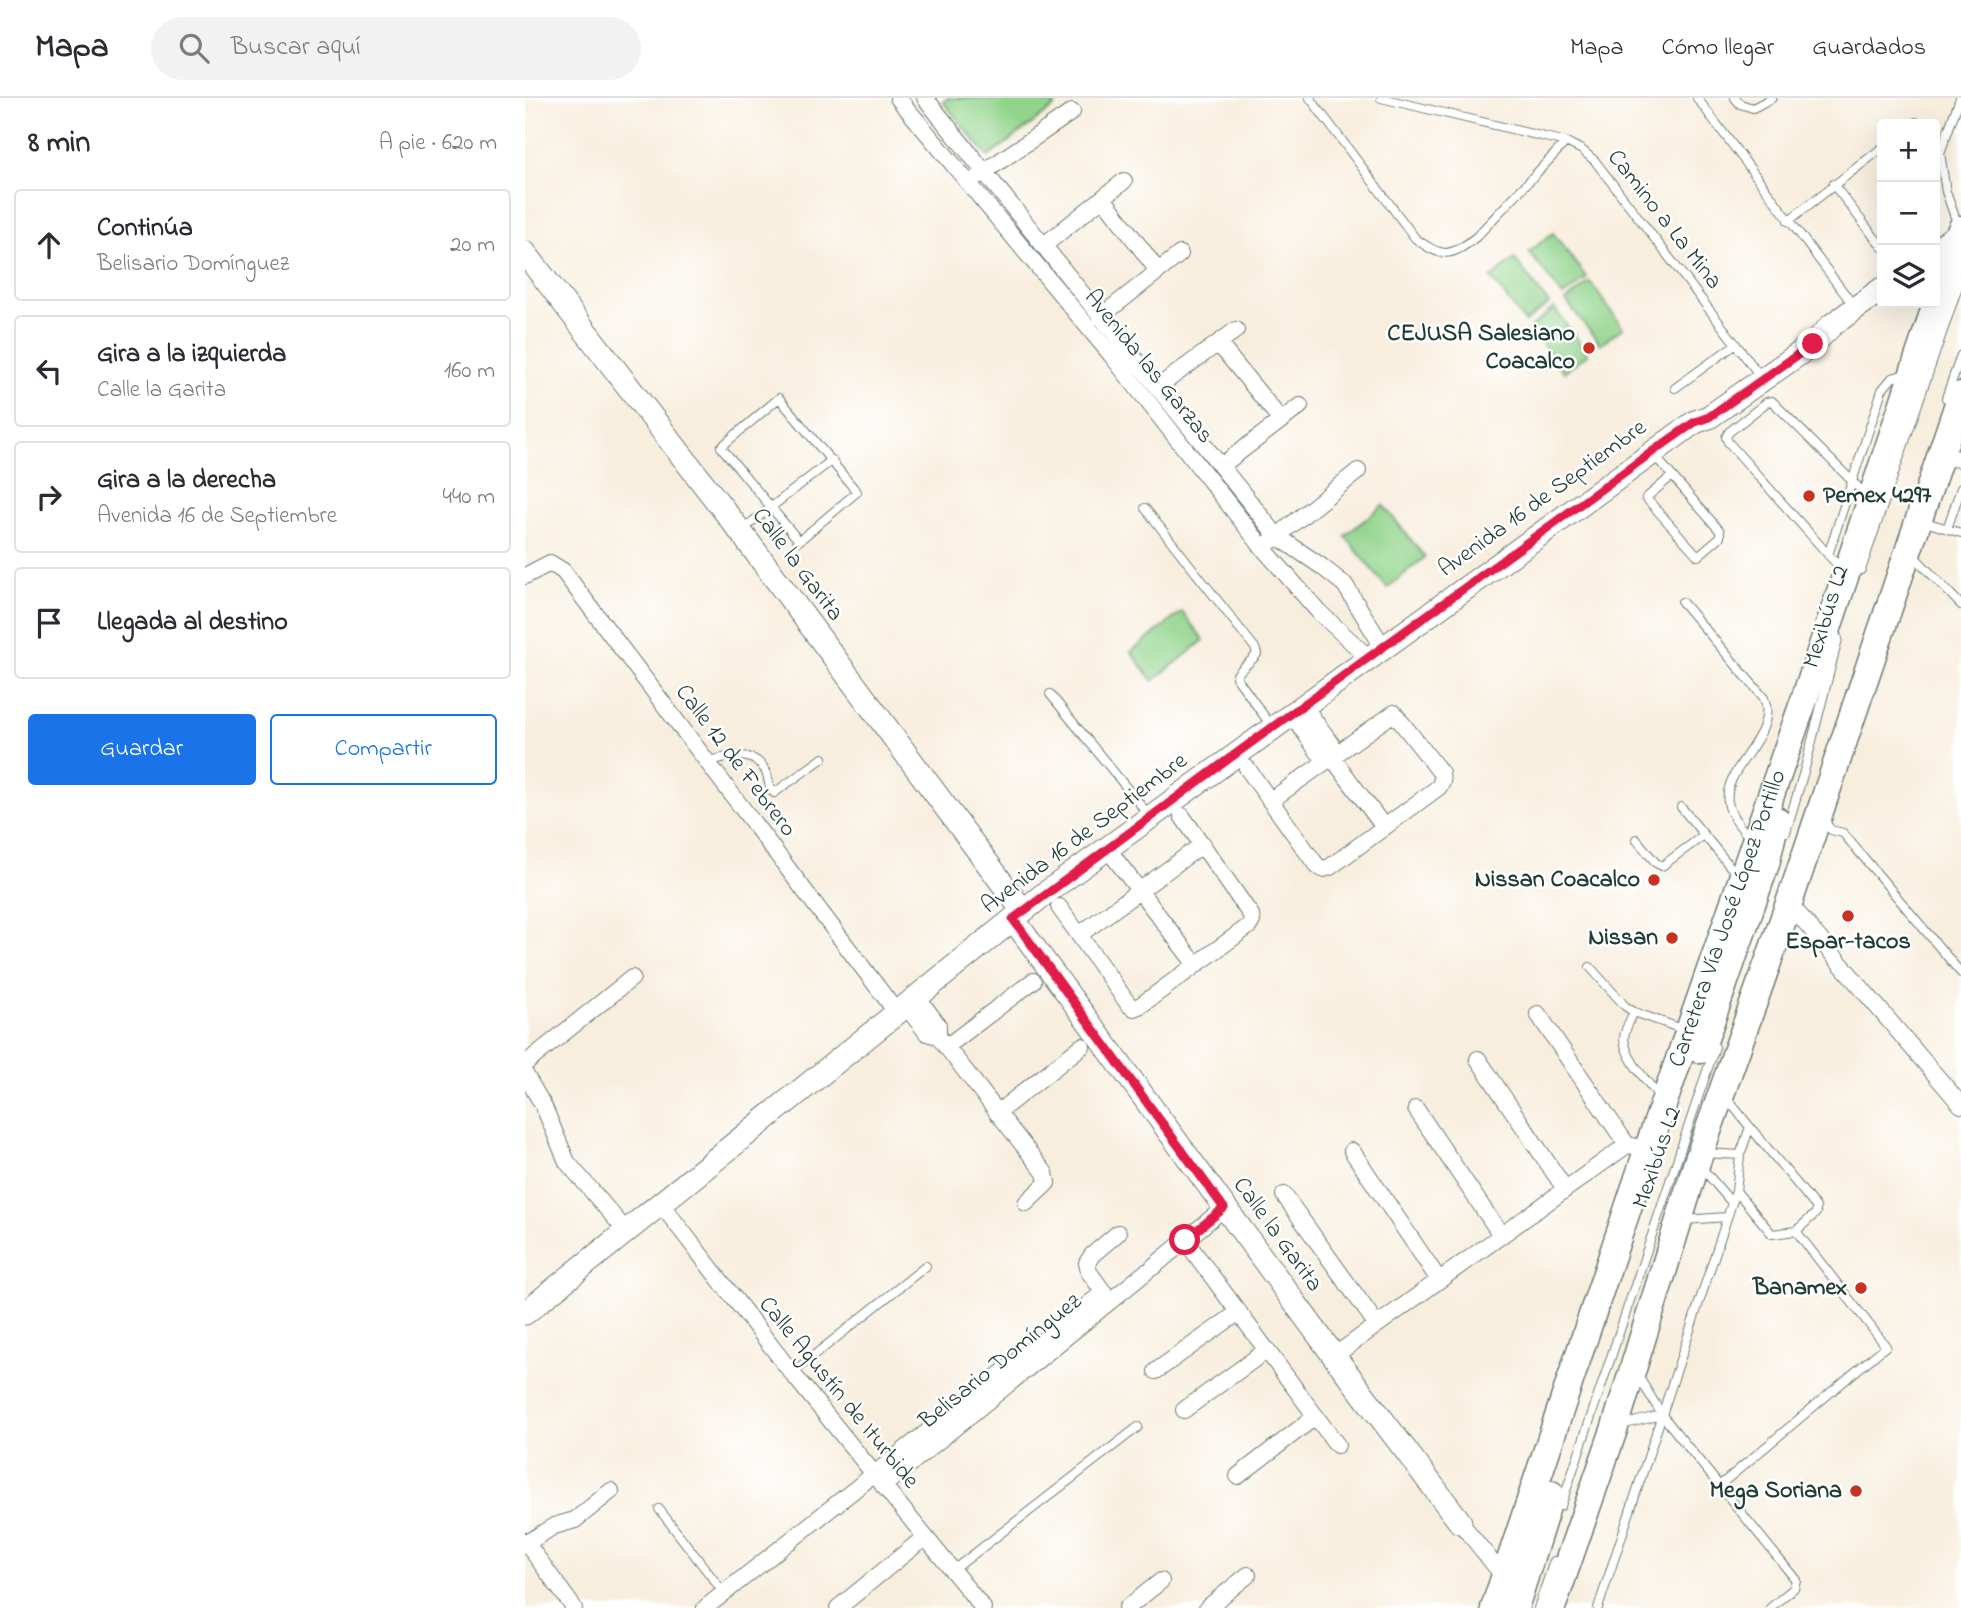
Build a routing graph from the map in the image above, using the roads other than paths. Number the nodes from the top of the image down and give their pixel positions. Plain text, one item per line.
1 (898, 98) edge
2 (1310, 98) edge
3 (1381, 98) edge
4 (1697, 98) edge
5 (1735, 98) edge
6 (1772, 98) edge
7 (1960, 98) edge
8 (930, 99) edge
9 (1072, 112) dead end
10 (1566, 142) junction
11 (1940, 142) edge
12 (1877, 152) edge
13 (1940, 162) edge
14 (985, 171) junction
15 (1124, 181) dead end
16 (1833, 184) junction
17 (969, 185) junction
18 (1103, 198) junction
19 (1788, 221) junction
20 (1961, 230) edge
21 (1880, 245) edge
22 (1042, 246) junction
23 (1940, 247) edge
24 (525, 253) edge
25 (1180, 254) dead end
26 (1159, 271) junction
27 (1961, 278) edge
28 (1877, 293) edge
29 (1856, 309) junction
30 (1100, 317) junction
31 (1236, 330) dead end
32 (1218, 343) junction
33 (1736, 344) junction
34 (1117, 351) junction
35 (1961, 355) edge
36 (1760, 375) junction
37 (1158, 387) junction
38 (1675, 388) dead end
39 (1300, 406) dead end
40 (1954, 417) edge
41 (1281, 420) junction
42 (1652, 452) junction
43 (1951, 458) edge
44 (832, 460) junction
45 (1221, 466) junction
46 (1358, 471) dead end
47 (1672, 475) junction
48 (1961, 488) edge
49 (1861, 491) junction
50 (770, 508) junction
51 (1145, 508) dead end
52 (1919, 521) junction
53 (1947, 529) junction
54 (740, 531) junction
55 (1961, 533) edge
56 (1277, 536) junction
57 (1263, 548) junction
58 (1908, 550) junction
59 (1844, 568) junction
60 (525, 576) edge
61 (1682, 602) dead end
62 (1961, 605) edge
63 (1841, 628) dead end
64 (1376, 652) junction
65 (1050, 694) dead end
66 (1297, 709) junction
67 (1272, 727) junction
68 (1331, 757) junction
69 (823, 758) dead end
70 (708, 761) junction
71 (1247, 768) dead end
72 (1270, 801) junction
73 (1681, 807) dead end
74 (1819, 812) junction
75 (1182, 816) dead end
76 (1150, 817) junction
77 (1384, 827) junction
78 (1704, 835) junction
79 (1636, 839) dead end
80 (1203, 844) junction
81 (1107, 848) junction
82 (1767, 850) junction
83 (1740, 879) junction
84 (1139, 890) junction
85 (1789, 903) junction
86 (1059, 907) dead end
87 (1018, 915) junction
88 (1079, 935) junction
89 (1196, 965) junction
90 (1756, 965) dead end
91 (1590, 967) dead end
92 (1961, 973) edge
93 (632, 978) dead end
94 (1033, 981) dead end
95 (907, 1005) junction
96 (1634, 1012) junction
97 (1538, 1014) dead end
98 (1688, 1031) junction
99 (942, 1042) junction
100 (1717, 1042) dead end
101 (1082, 1046) dead end
102 (1478, 1059) dead end
103 (525, 1063) edge
104 (525, 1074) edge
105 (1721, 1091) junction
106 (1663, 1102) junction
107 (1961, 1105) edge
108 (1416, 1110) dead end
109 (997, 1113) junction
110 (1750, 1127) junction
111 (1637, 1147) junction
112 (1352, 1151) dead end
113 (1740, 1155) junction
114 (1698, 1157) junction
115 (1565, 1189) junction
116 (1736, 1191) junction
117 (1284, 1195) dead end
118 (1026, 1203) dead end
119 (1732, 1203) junction
120 (661, 1204) junction
121 (1224, 1208) junction
122 (1727, 1217) junction
123 (1678, 1221) junction
124 (626, 1231) junction
125 (1796, 1231) junction
126 (1118, 1233) dead end
127 (1501, 1236) junction
128 (1185, 1240) junction
129 (926, 1266) dead end
130 (1439, 1280) junction
131 (1107, 1297) junction
132 (1641, 1310) dead end
133 (1239, 1312) junction
134 (525, 1313) edge
135 (1377, 1325) junction
136 (1267, 1350) junction
137 (1334, 1356) junction
138 (1634, 1369) junction
139 (1156, 1371) dead end
140 (792, 1373) junction
141 (1184, 1410) dead end
142 (1662, 1415) junction
143 (1316, 1416) junction
144 (1138, 1427) dead end
145 (1615, 1427) junction
146 (1337, 1445) dead end
147 (1238, 1476) dead end
148 (878, 1481) junction
149 (1719, 1486) junction
150 (611, 1492) dead end
151 (659, 1509) dead end
152 (1557, 1516) dead end
153 (1460, 1522) joint
154 (925, 1537) junction
155 (526, 1542) edge
156 (1556, 1558) dead end
157 (952, 1571) junction
158 (1248, 1575) dead end
159 (1504, 1577) junction
160 (1161, 1581) dead end
161 (724, 1592) junction
162 (574, 1608) edge
163 (705, 1608) edge
164 (838, 1608) edge
165 (983, 1608) edge
166 (1127, 1608) edge
167 (1207, 1608) edge
168 (1494, 1608) edge
169 (1515, 1608) edge
170 (1538, 1608) edge
171 (1552, 1608) edge
172 (1598, 1608) edge
173 (1770, 1608) edge

1 - 17 street, Avenida las Garzas
2 - 10 lane
3 - 10 lane, Camino a La Mina
4 - 19 lane
5 - 6 lane
7 - 11 lane
8 - 14 street, Avenida las Garzas
9 - 14 street
10 - 33 lane, Camino a La Mina
12 - 16 lane
13 - 20 lane
14 - 17 street
14 - 22 street, Avenida las Garzas
15 - 18 street
16 - 19 lane
16 - 21 lane
17 - 34 street, Avenida las Garzas
18 - 22 street
18 - 26 street
19 - 29 lane
20 - 23 main road
20 - 49 main road, Carretera Vía José López Portillo
22 - 30 street, Avenida las Garzas
24 - 54 main road, Calle la Garita
25 - 26 street
26 - 30 street
27 - 59 lane, Mexibús L2
28 - 29 main road, Avenida 16 de Septiembre
29 - 36 main road, Avenida 16 de Septiembre
30 - 34 street, Avenida las Garzas
31 - 32 street
32 - 37 street
32 - 41 street
33 - 36 lane, Camino a La Mina
33 - 38 lane
34 - 37 street, Avenida las Garzas
34 - 57 street, Avenida las Garzas
35 - 40 lane
36 - 42 main road, Avenida 16 de Septiembre
37 - 45 street, Avenida las Garzas
39 - 41 street
40 - 43 main road, Carretera Vía José López Portillo
41 - 45 street
42 - 47 lane
42 - 64 main road, Avenida 16 de Septiembre
43 - 52 main road, Carretera Vía José López Portillo
44 - 50 lane
44 - 50 lane
44 - 50 lane
45 - 56 street, Avenida las Garzas
46 - 56 street
47 - 47 lane
48 - 53 lane
49 - 59 main road, Carretera Vía José López Portillo
49 - 59 lane
50 - 54 lane
51 - 67 lane
52 - 53 lane
52 - 58 main road, Carretera Vía José López Portillo
53 - 55 lane
54 - 87 main road, Calle la Garita
56 - 57 street
56 - 64 street, Avenida las Garzas
57 - 64 street, Avenida las Garzas
58 - 62 lane
58 - 74 main road, Carretera Vía José López Portillo
59 - 82 main road, Carretera Vía José López Portillo
60 - 70 street, Calle 12 de Febrero
61 - 82 lane
63 - 82 lane, Mexibús L2
64 - 66 main road, Avenida 16 de Septiembre
65 - 76 lane
66 - 67 main road, Avenida 16 de Septiembre
66 - 68 street
67 - 76 main road, Avenida 16 de Septiembre
68 - 72 street
68 - 77 street
68 - 77 street
69 - 70 lane
70 - 95 street, Calle 12 de Febrero
71 - 72 street
72 - 77 street
73 - 78 lane
74 - 85 main road, Carretera Vía José López Portillo
74 - 92 lane
75 - 80 street
76 - 81 main road, Avenida 16 de Septiembre
78 - 79 lane
78 - 83 lane
80 - 84 street
80 - 89 street
81 - 84 street
81 - 87 main road, Avenida 16 de Septiembre
82 - 83 main road, Carretera Vía José López Portillo
82 - 169 main road
83 - 98 main road, Carretera Vía José López Portillo
84 - 88 street
84 - 89 street
85 - 105 main road, Carretera Vía José López Portillo
85 - 107 street
86 - 88 street
87 - 95 main road, Avenida 16 de Septiembre
87 - 121 main road, Calle la Garita
88 - 89 street
90 - 132 lane, Mexibús L2
91 - 96 lane
93 - 103 street
94 - 99 street
95 - 99 street, Calle 12 de Febrero
95 - 120 main road, Avenida 16 de Septiembre
96 - 98 lane
96 - 106 lane
97 - 111 street
98 - 106 main road, Carretera Vía José López Portillo
99 - 109 street, Calle 12 de Febrero
100 - 152 lane, Mexibús L2
101 - 109 street
102 - 115 street
104 - 124 street
105 - 110 lane
105 - 114 main road, Carretera Vía José López Portillo
106 - 111 main road, Carretera Vía José López Portillo
108 - 127 street
109 - 118 street, Calle 12 de Febrero
110 - 113 lane
110 - 125 lane
111 - 115 street
111 - 159 main road, Carretera Vía José López Portillo
112 - 130 street
113 - 114 lane
113 - 116 lane
114 - 119 lane
114 - 123 main road, Carretera Vía José López Portillo
115 - 127 street
116 - 119 lane
116 - 125 lane
117 - 135 street
119 - 122 lane
120 - 124 main road, Avenida 16 de Septiembre
120 - 140 street, Calle Agustín de Iturbide
121 - 128 street, Belisario Domínguez
121 - 137 main road, Calle la Garita
122 - 123 lane
122 - 142 lane
123 - 138 main road, Carretera Vía José López Portillo
124 - 134 main road, Avenida 16 de Septiembre
125 - 149 lane
126 - 131 street
127 - 130 street
128 - 131 street, Belisario Domínguez
128 - 133 street
129 - 140 lane
130 - 135 street
131 - 148 street, Belisario Domínguez
133 - 136 street
133 - 139 street
135 - 137 street
136 - 141 street
136 - 143 street
137 - 153 main road, Calle la Garita
138 - 142 lane
138 - 145 main road, Carretera Vía José López Portillo
140 - 148 street, Calle Agustín de Iturbide
142 - 145 lane
142 - 149 lane
142 - 172 lane
143 - 146 street
143 - 147 street
144 - 157 lane
145 - 171 main road, Carretera Vía José López Portillo
148 - 154 street, Calle Agustín de Iturbide
148 - 161 street, Belisario Domínguez
149 - 173 lane
150 - 155 street
151 - 161 lane
153 - 159 street, Calle la Garita
154 - 157 street, Calle Agustín de Iturbide
154 - 164 street
155 - 162 street
156 - 170 lane
157 - 165 street, Calle Agustín de Iturbide
158 - 167 street
159 - 168 main road, Carretera Vía José López Portillo
160 - 166 street
161 - 163 street, Belisario Domínguez

